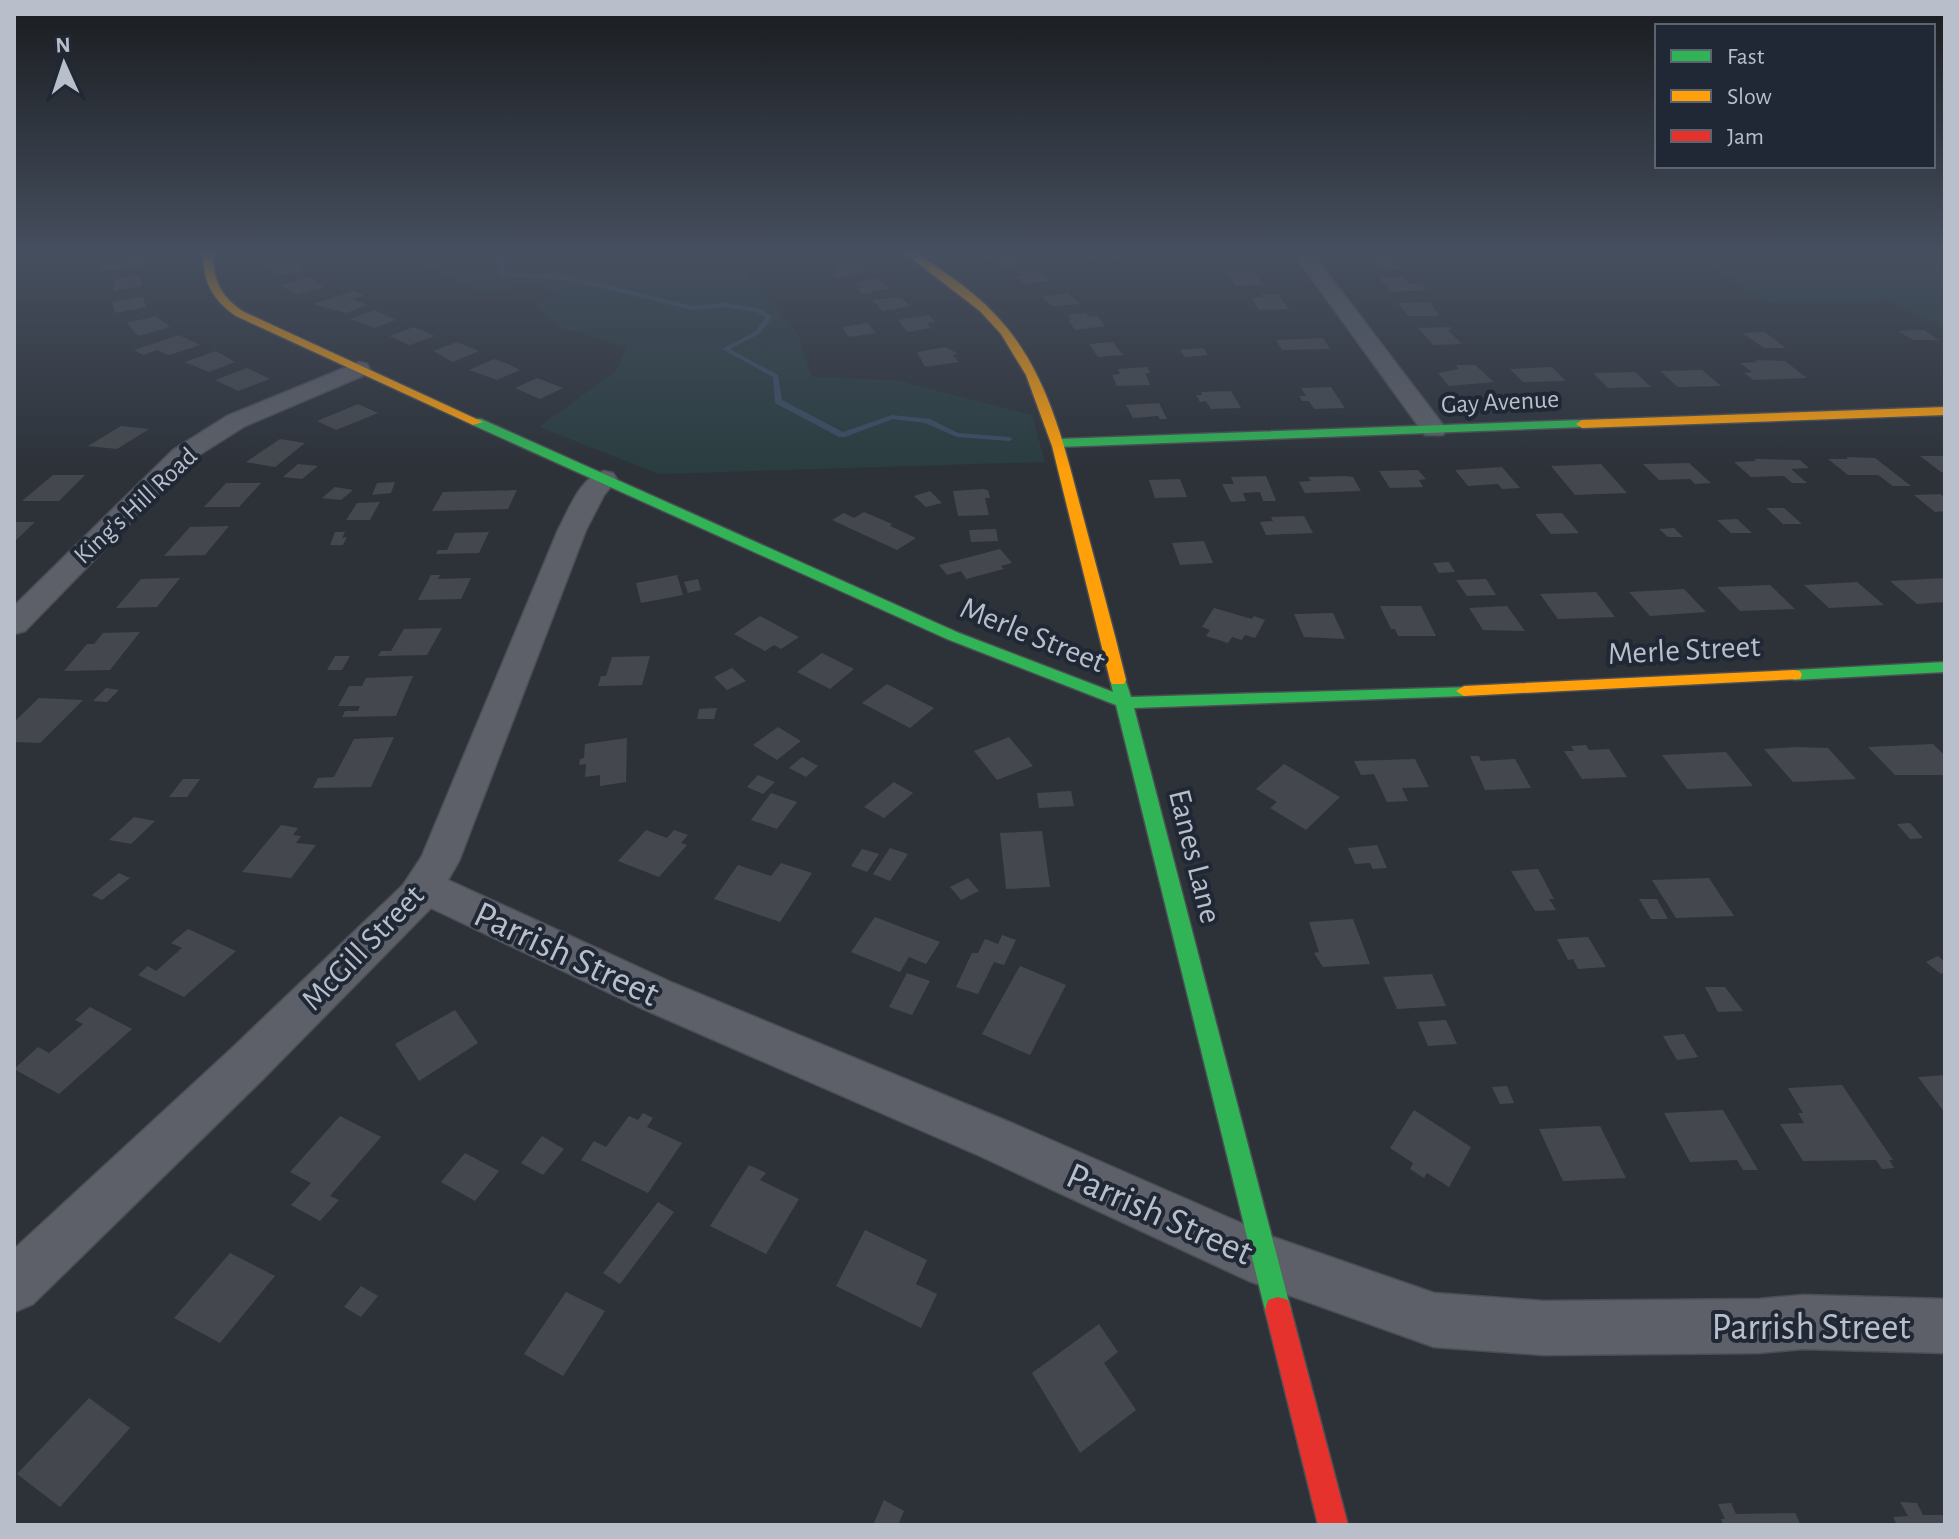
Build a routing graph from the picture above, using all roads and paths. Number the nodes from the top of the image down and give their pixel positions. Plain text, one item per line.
1 (268, 326) edge
2 (1002, 326) edge
3 (1356, 326) edge
4 (359, 369) junction
5 (1945, 411) edge
6 (1434, 430) junction
7 (1058, 443) junction
8 (604, 479) junction
9 (14, 624) edge
10 (1945, 667) edge
11 (1126, 703) junction
12 (423, 886) junction
13 (1268, 1262) junction
14 (14, 1285) edge
15 (1945, 1326) edge
16 (1333, 1525) edge

1 - 4 street, Merle Street
2 - 7 street, Eanes Lane
3 - 6 street
4 - 8 street, Merle Street
4 - 9 street, King's Hill Road
5 - 6 street, Gay Avenue
6 - 7 street, Gay Avenue
7 - 11 street, Eanes Lane
8 - 11 street, Merle Street
8 - 12 street, McGill Street
10 - 11 street, Merle Street
11 - 13 street, Eanes Lane
12 - 13 street, Parrish Street
12 - 14 street, McGill Street
13 - 15 street, Parrish Street
13 - 16 street, Eanes Lane

